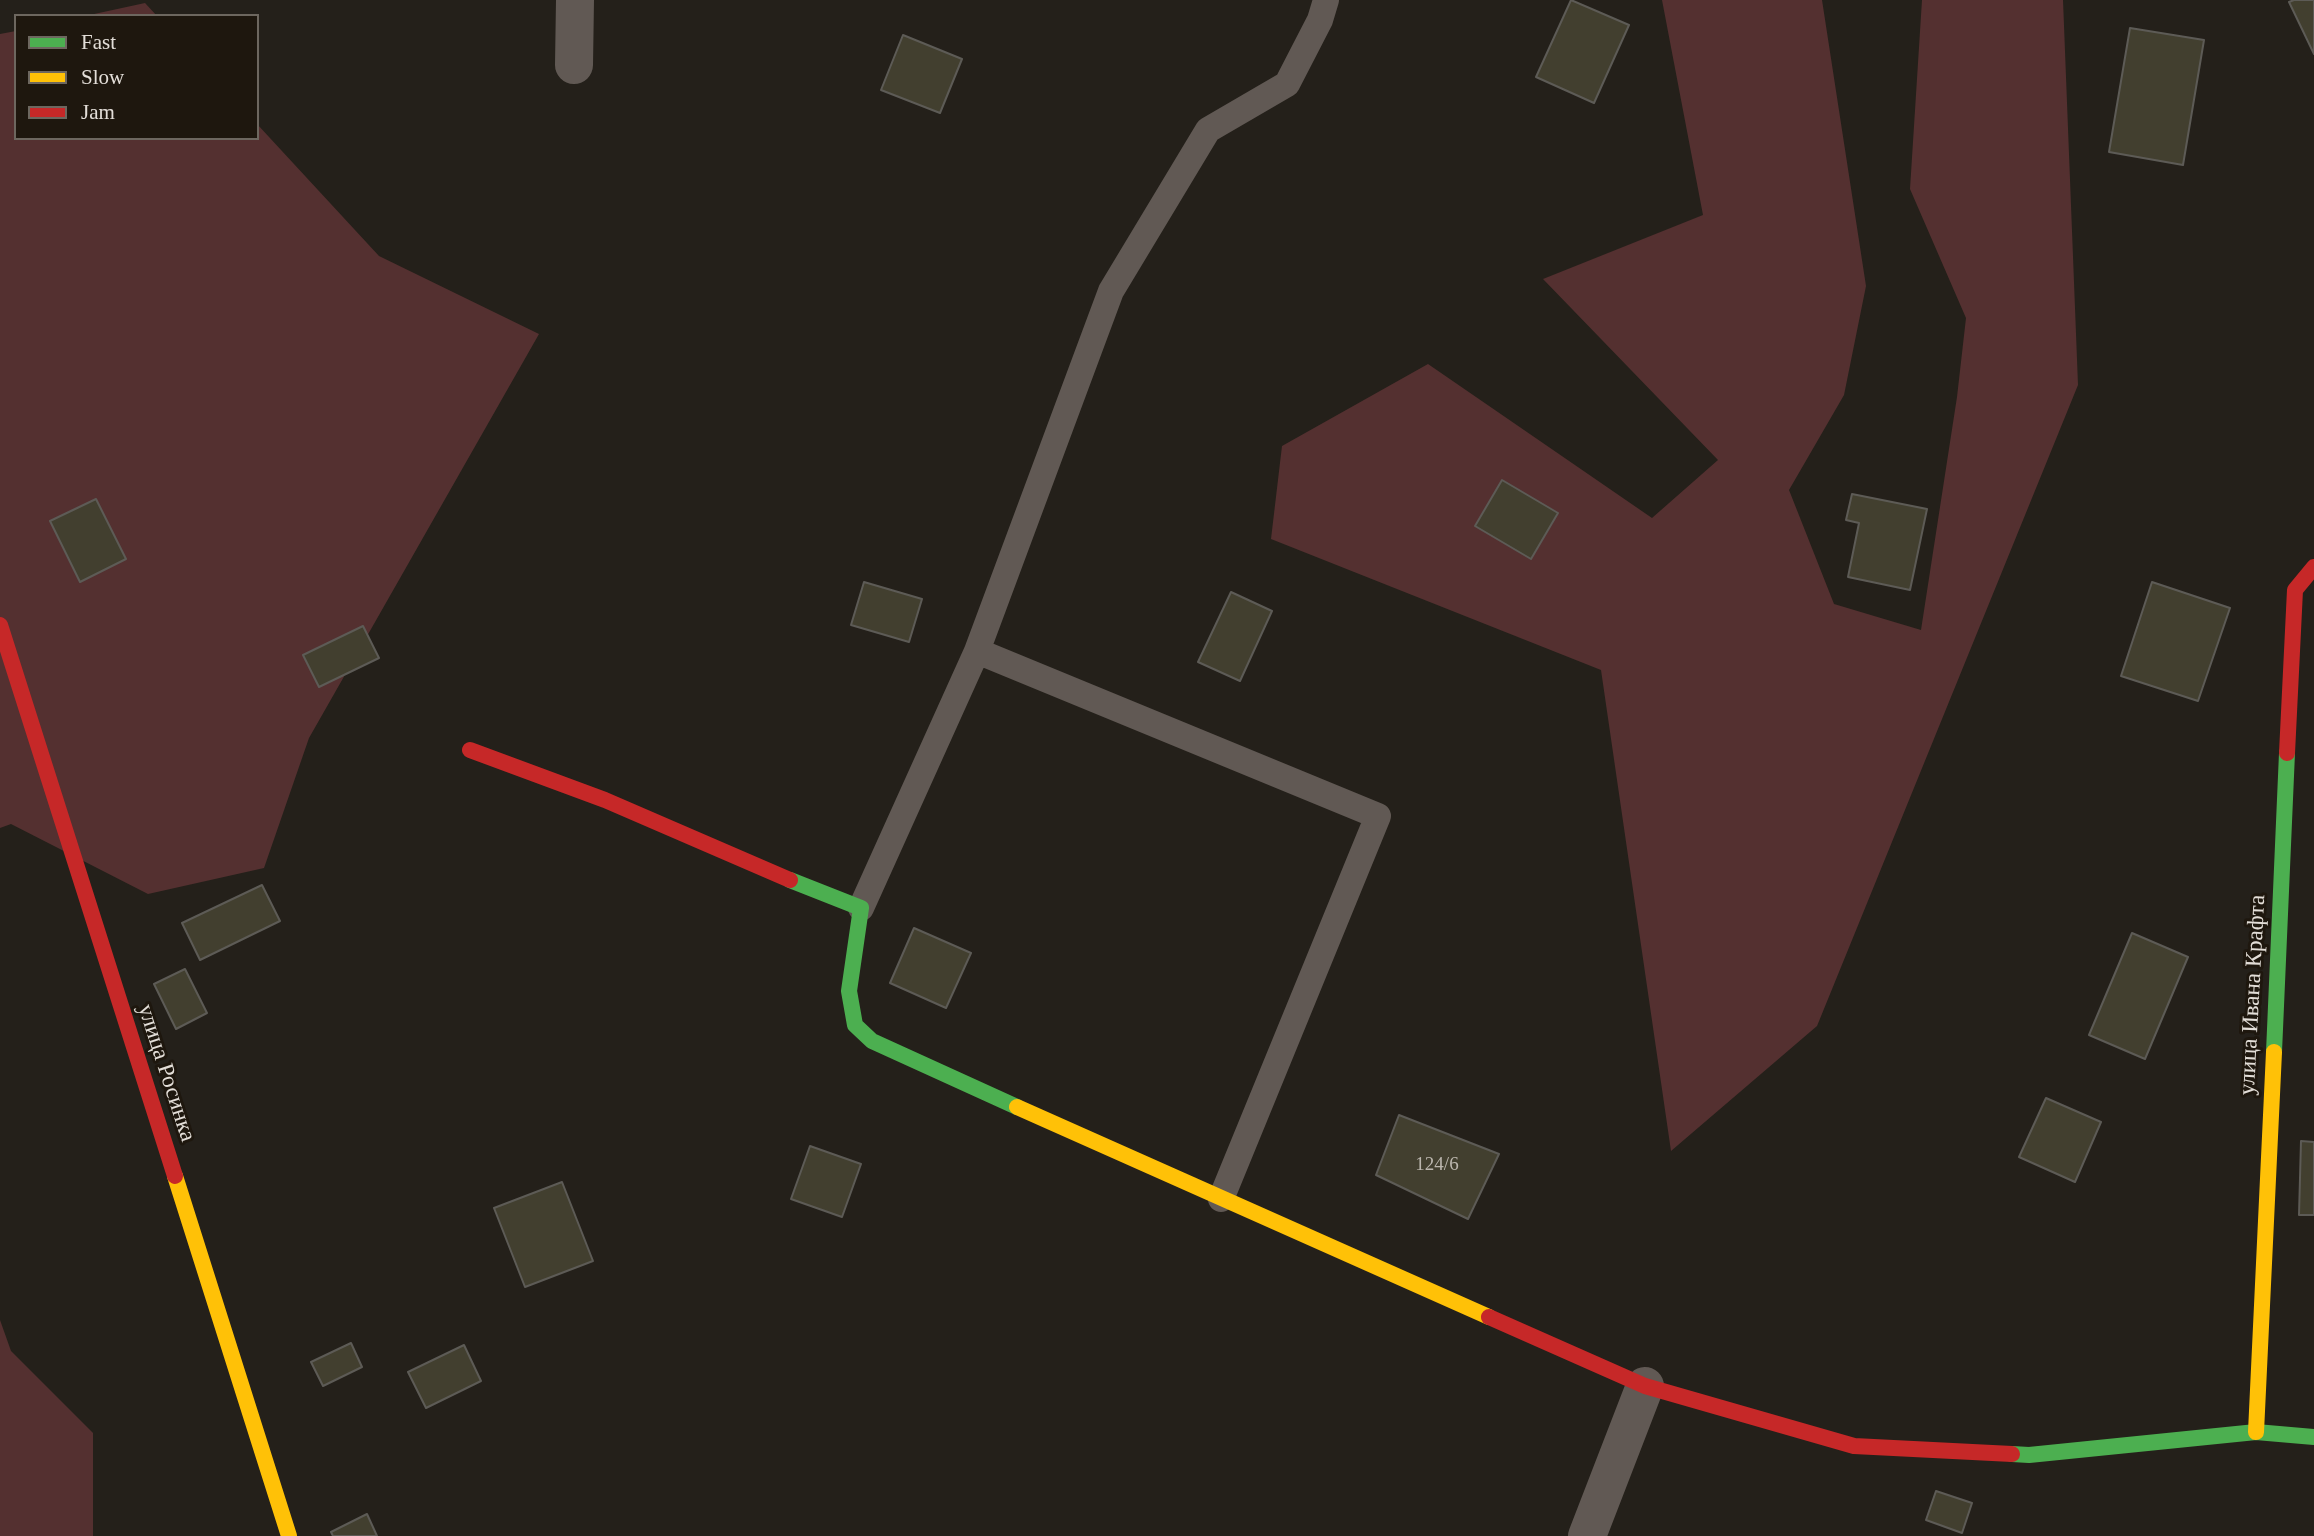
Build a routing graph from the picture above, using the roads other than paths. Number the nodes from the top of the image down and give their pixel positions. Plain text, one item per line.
1 (575, 0) edge
2 (1326, 0) edge
3 (574, 65) dead end
4 (2314, 568) edge
5 (0, 625) edge
6 (977, 651) junction
7 (470, 750) dead end
8 (861, 908) junction
9 (1221, 1199) junction
10 (1645, 1386) junction
11 (2256, 1432) junction
12 (2314, 1437) edge
13 (289, 1536) edge
14 (1587, 1536) edge

1 - 3 street
2 - 6 lane
4 - 11 street, улица Ивана Крафта
5 - 13 street, улица Росинка
6 - 8 lane
6 - 9 lane
7 - 8 street
8 - 9 street
9 - 10 street
10 - 11 street
10 - 14 street
11 - 12 street

